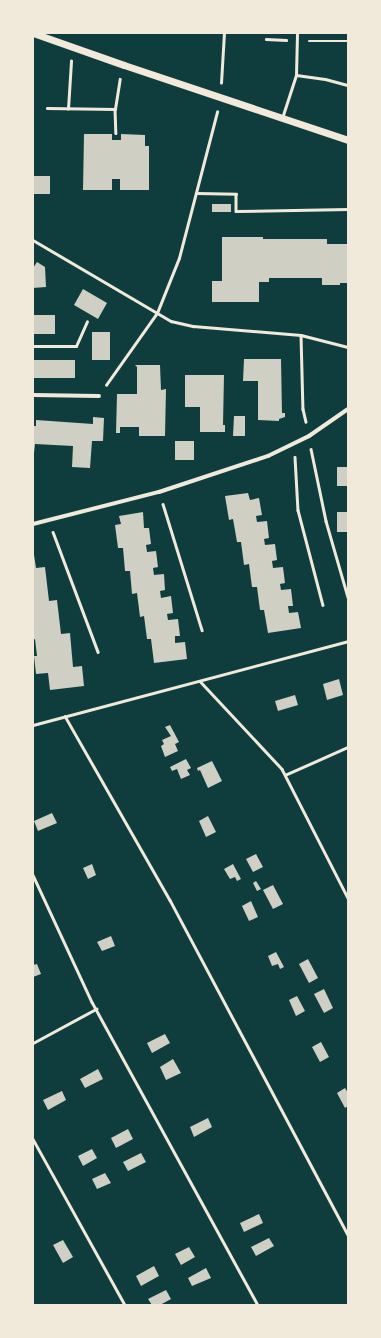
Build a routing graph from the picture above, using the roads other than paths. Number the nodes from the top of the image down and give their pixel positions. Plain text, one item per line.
1 (33, 33) edge
2 (297, 33) edge
3 (296, 75) junction
4 (348, 84) edge
5 (282, 118) junction
6 (348, 140) edge
7 (87, 321) dead end
8 (33, 346) edge
9 (33, 395) edge
10 (99, 396) road end
11 (348, 410) edge
12 (33, 524) edge

1 - 5 street
2 - 3 lane
3 - 4 lane
3 - 5 lane
5 - 6 street
7 - 8 lane
9 - 10 street
11 - 12 street

